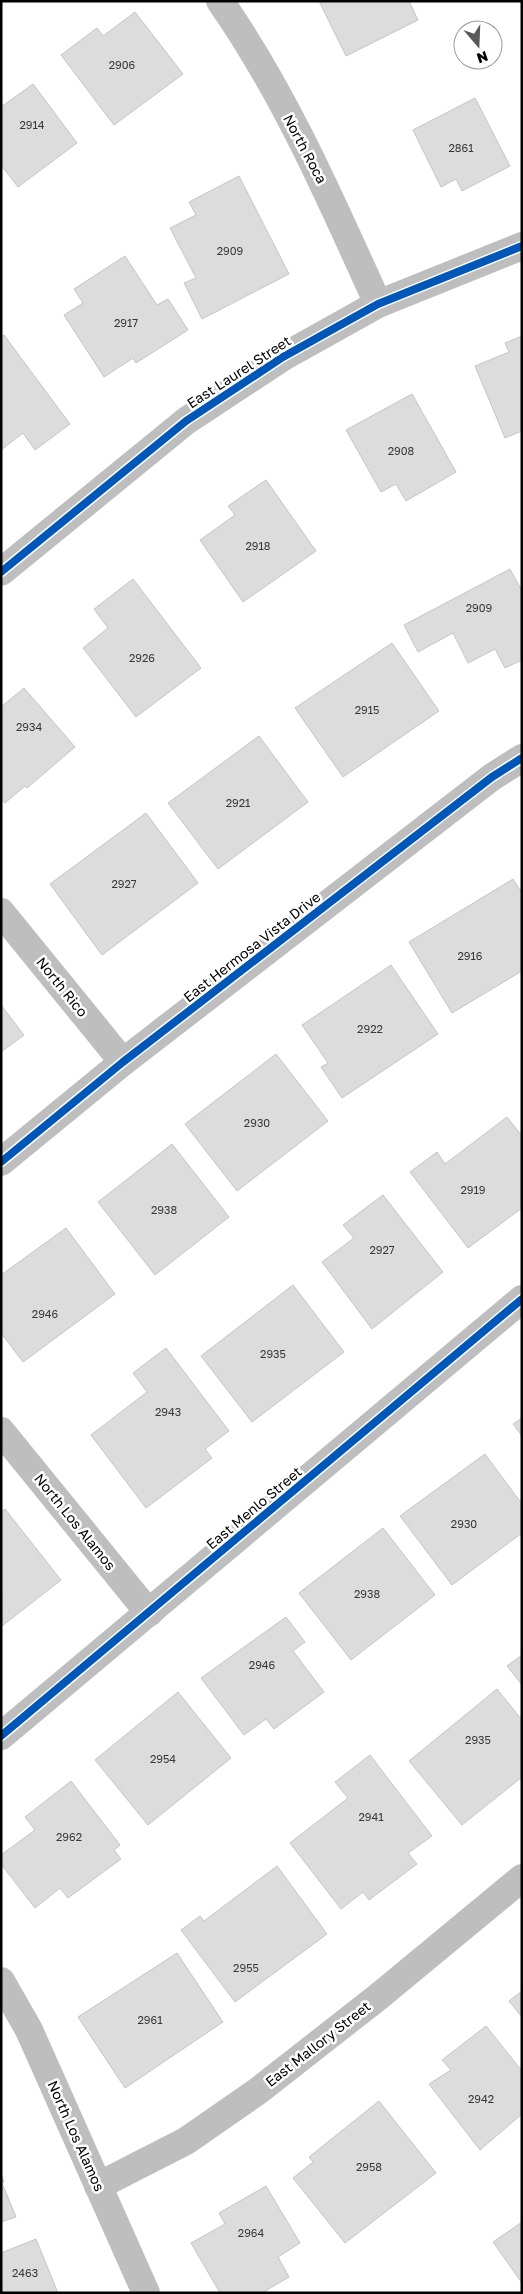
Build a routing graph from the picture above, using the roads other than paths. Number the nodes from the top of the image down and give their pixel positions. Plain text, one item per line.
1 (220, 1) edge
2 (522, 246) edge
3 (378, 304) junction
4 (1, 572) edge
5 (522, 758) edge
6 (1, 912) edge
7 (123, 1062) junction
8 (1, 1162) edge
9 (522, 1299) edge
10 (1, 1431) edge
11 (149, 1613) junction
12 (1, 1736) edge
13 (522, 1878) edge
14 (1, 1981) edge
15 (98, 2186) junction
16 (146, 2293) edge

1 - 3 street, North Roca
2 - 3 street, East Laurel Street
3 - 4 street, East Laurel Street
5 - 7 street, East Hermosa Vista Drive
6 - 7 street, North Rico
7 - 8 street, East Hermosa Vista Drive
9 - 11 street, East Menlo Street
10 - 11 street, North Los Alamos
11 - 12 street, East Menlo Street
13 - 15 street, East Mallory Street
14 - 15 street, North Los Alamos
15 - 16 street, North Los Alamos

